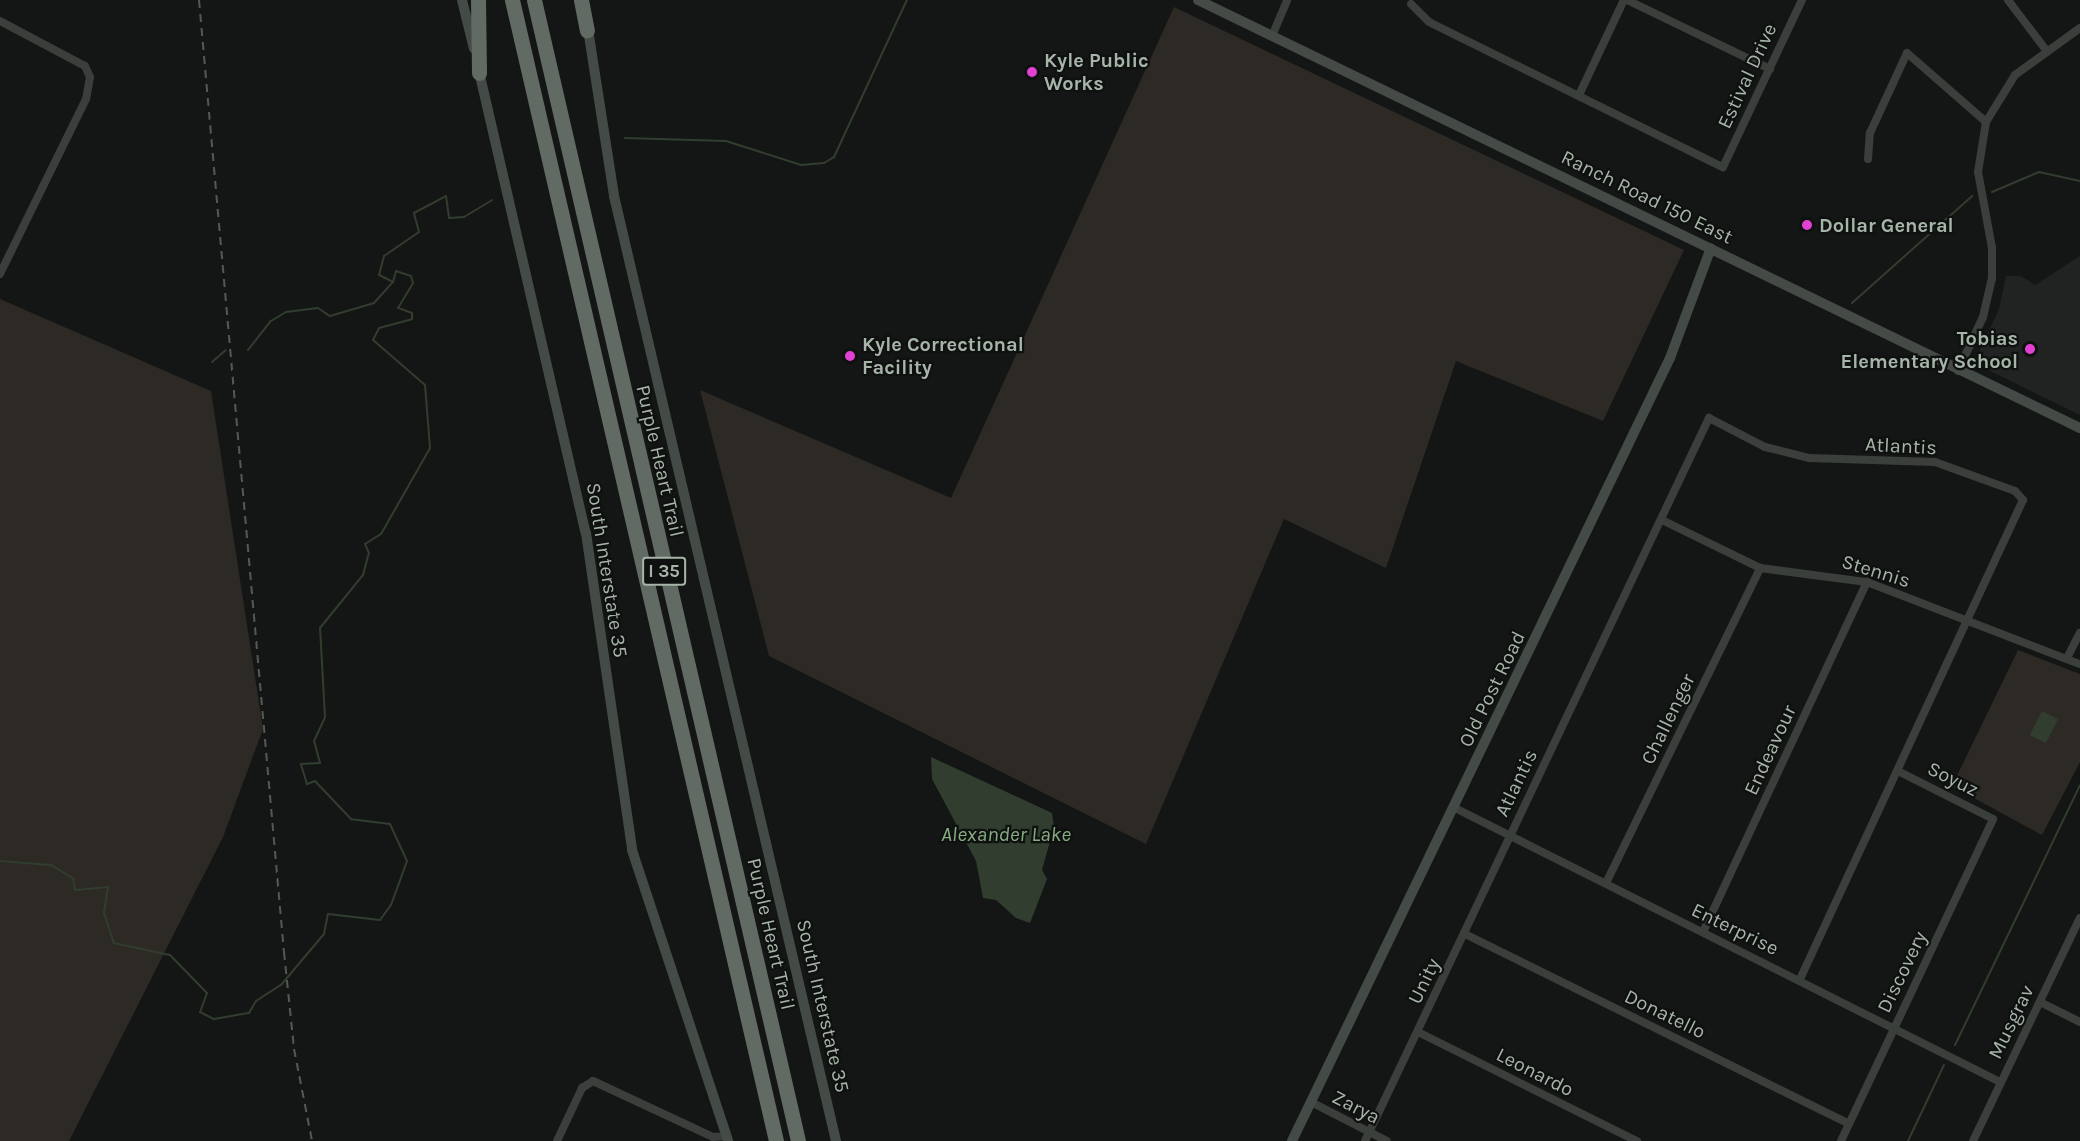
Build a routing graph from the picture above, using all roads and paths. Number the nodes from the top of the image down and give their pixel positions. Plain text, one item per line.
1 (462, 0) edge
2 (478, 0) edge
3 (513, 0) edge
4 (534, 0) edge
5 (582, 0) edge
6 (1198, 0) edge
7 (1287, 0) edge
8 (1625, 0) edge
9 (1802, 0) edge
10 (2008, 0) edge
11 (1411, 4) dead end
12 (0, 21) edge
13 (2080, 28) edge
14 (588, 30) joint
15 (1272, 36) junction
16 (2046, 50) junction
17 (1770, 69) junction
18 (479, 73) junction
19 (1579, 95) junction
20 (1986, 122) junction
21 (1868, 159) dead end
22 (1711, 248) junction
23 (0, 274) edge
24 (1958, 371) junction
25 (2080, 428) edge
26 (1662, 520) junction
27 (1760, 568) junction
28 (1867, 582) junction
29 (1970, 621) junction
30 (2080, 633) edge
31 (2067, 658) junction
32 (2080, 664) edge
33 (1898, 771) junction
34 (1455, 808) junction
35 (1993, 819) joint
36 (1509, 835) junction
37 (1606, 883) junction
38 (2080, 918) edge
39 (1703, 932) junction
40 (1465, 934) junction
41 (1800, 980) junction
42 (2040, 1002) junction
43 (2080, 1022) edge
44 (1893, 1029) junction
45 (1418, 1032) junction
46 (2000, 1082) junction
47 (1311, 1102) junction
48 (1849, 1124) junction
49 (1367, 1137) edge
50 (727, 1139) edge
51 (557, 1141) edge
52 (776, 1141) edge
53 (798, 1141) edge
54 (836, 1141) edge
55 (1292, 1141) edge
56 (1387, 1141) edge
57 (1637, 1141) edge
58 (1841, 1141) edge
59 (1973, 1141) edge

1 - 18 main road, South Interstate 35
2 - 18 highway
3 - 52 highway, I 35
4 - 53 highway, Purple Heart Trail / I 35
5 - 14 highway
6 - 15 main road, Ranch Road 150 East
7 - 15 street
8 - 17 street
8 - 19 street
9 - 17 street, Estival Drive
10 - 16 street
11 - 19 street
12 - 23 street
13 - 16 street
14 - 54 main road, South Interstate 35
15 - 22 main road, Ranch Road 150 East
16 - 20 street
17 - 19 street, Estival Drive
18 - 50 main road, South Interstate 35
20 - 21 street
20 - 24 street
22 - 24 main road, Ranch Road 150 East
22 - 34 main road, Old Post Road
24 - 25 main road, Ranch Road 150 East
26 - 27 street, Stennis
26 - 29 street, Atlantis
26 - 36 street, Atlantis
27 - 28 street, Stennis
27 - 37 street, Challenger
28 - 29 street, Stennis
28 - 39 street, Endeavour
29 - 31 street, Stennis
29 - 33 street, Atlantis
30 - 31 street
31 - 32 street, Stennis
33 - 35 street, Soyuz
33 - 41 street, Atlantis
34 - 36 street, Enterprise
34 - 47 main road, Old Post Road
35 - 44 street, Discovery
36 - 37 street, Enterprise
36 - 40 street, Unity
37 - 39 street, Enterprise
38 - 42 street, Musgrav
39 - 41 street, Enterprise
40 - 45 street, Unity
40 - 48 street, Donatello
41 - 44 street, Enterprise
42 - 43 street
42 - 46 street, Musgrav
44 - 46 street, Enterprise
44 - 48 street, Discovery
45 - 49 street, Unity
45 - 57 street, Leonardo
46 - 59 street, Musgrav
47 - 49 street, Zarya
47 - 55 main road, Old Post Road
48 - 58 street, Discovery
49 - 56 street, Zarya
50 - 51 street

